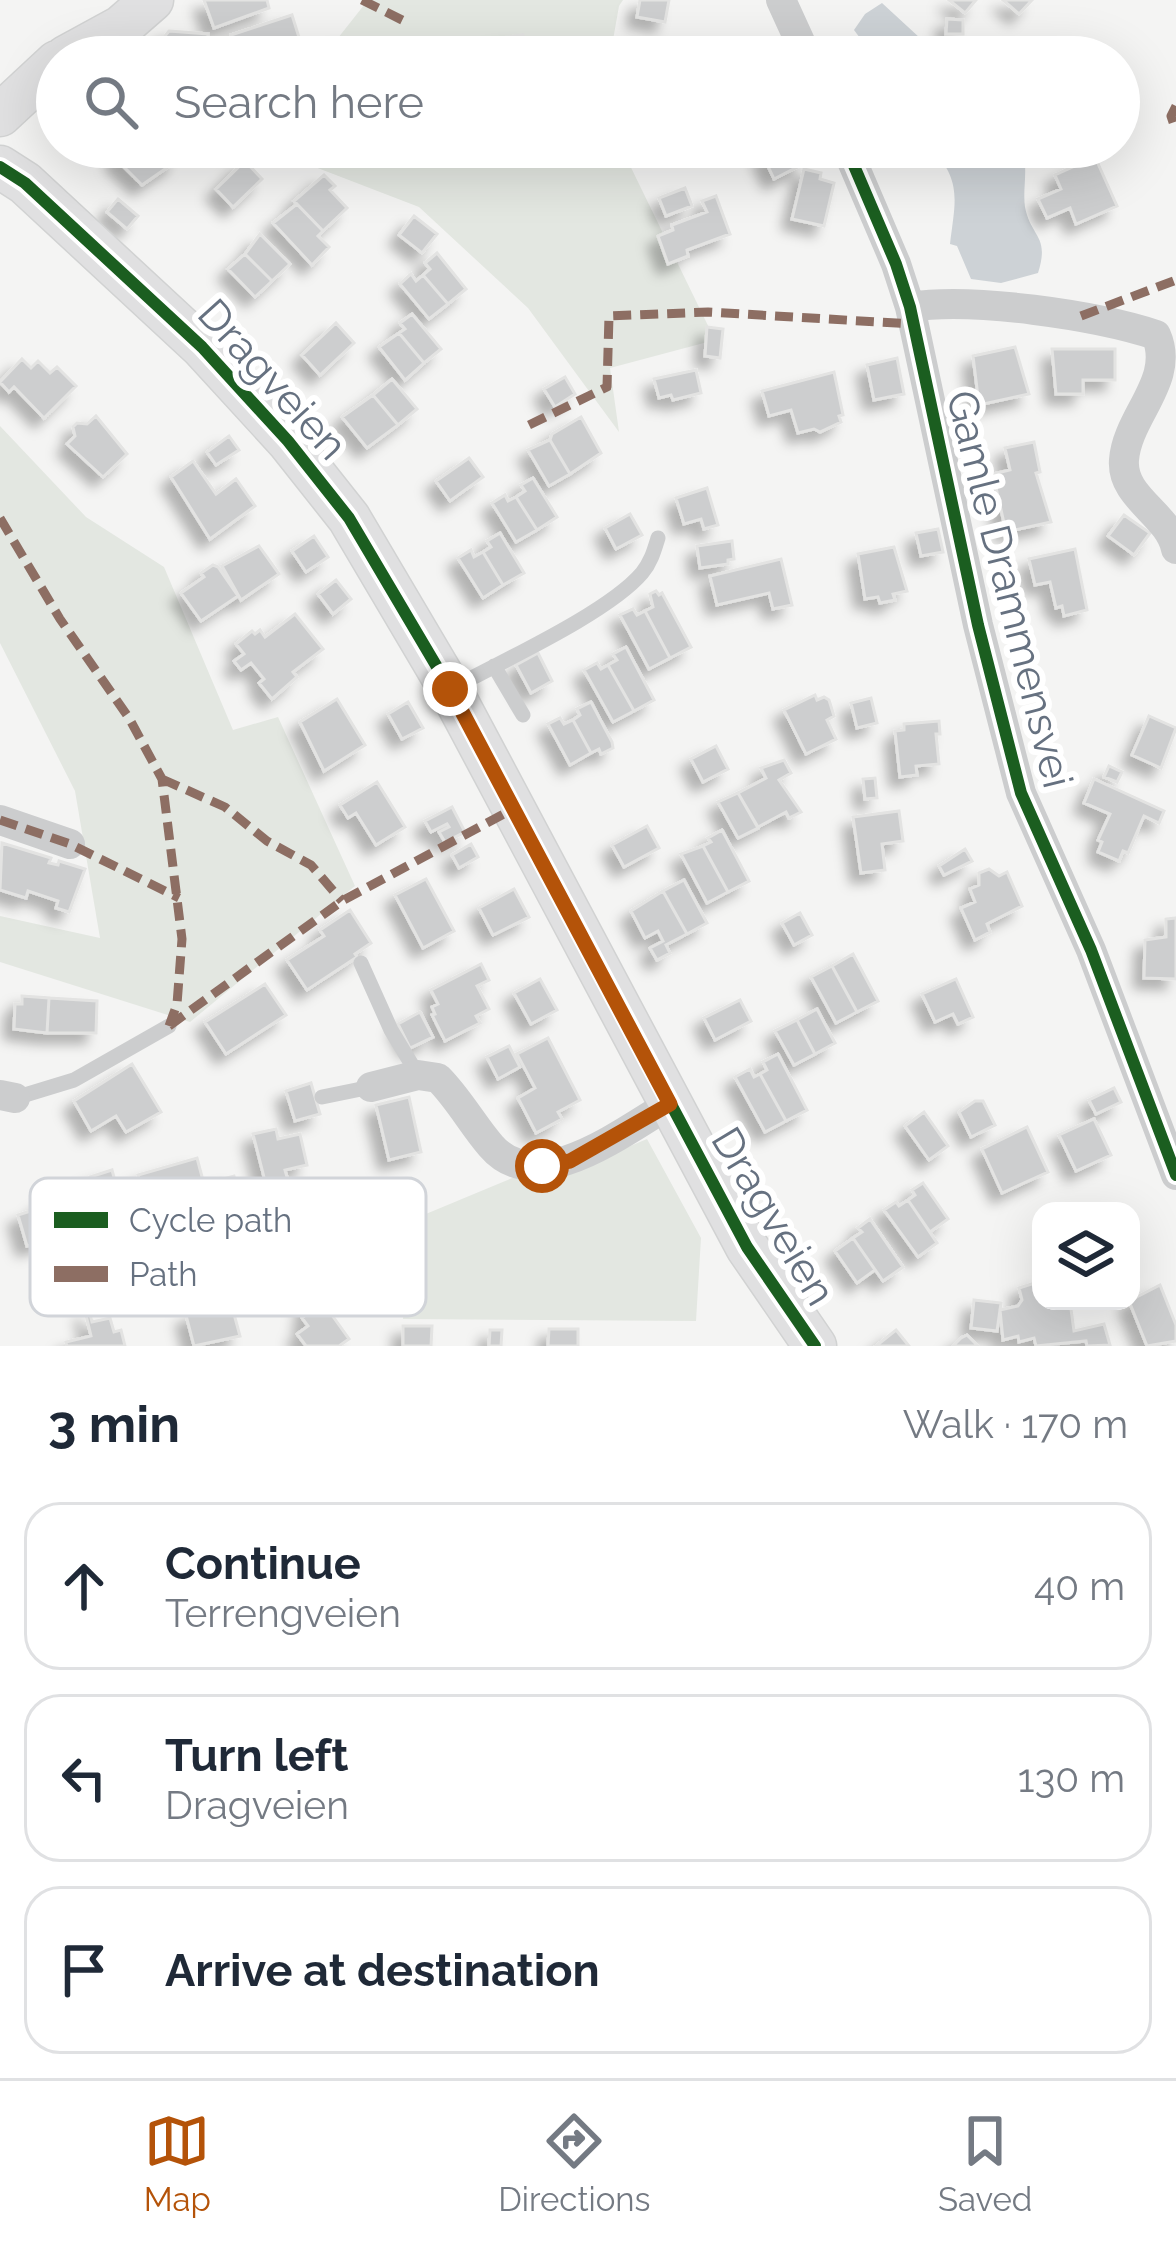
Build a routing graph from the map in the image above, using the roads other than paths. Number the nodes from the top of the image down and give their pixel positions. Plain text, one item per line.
1 (781, 0) edge
2 (140, 4) edge
3 (104, 36) edge
4 (797, 36) edge
5 (36, 71) edge
6 (36, 82) edge
7 (0, 86) edge
8 (0, 115) edge
9 (0, 146) edge
10 (855, 168) edge
11 (13, 175) edge
12 (910, 308) junction
13 (658, 538) dead end
14 (1176, 549) edge
15 (494, 666) junction
16 (450, 689) junction
17 (523, 715) dead end
18 (0, 820) edge
19 (70, 844) dead end
20 (361, 963) dead end
21 (170, 1026) dead end
22 (418, 1075) junction
23 (371, 1087) joint
24 (8, 1096) edge
25 (322, 1096) dead end
26 (670, 1104) junction
27 (1176, 1175) edge
28 (815, 1346) edge

1 - 4 street
2 - 3 main road
5 - 7 main road
6 - 8 main road
9 - 11 main road, Dragveien
10 - 12 street, Gamle Drammensvei
11 - 16 main road, Dragveien
12 - 14 street
12 - 27 street, Gamle Drammensvei
13 - 15 lane
15 - 16 lane
15 - 17 lane
16 - 26 main road, Dragveien
18 - 19 street
20 - 22 lane
21 - 24 lane
22 - 23 street
22 - 26 street
23 - 25 lane
26 - 28 main road, Dragveien

